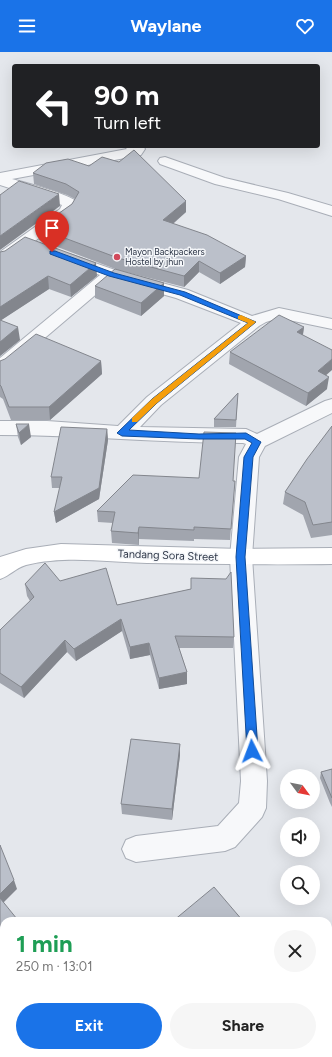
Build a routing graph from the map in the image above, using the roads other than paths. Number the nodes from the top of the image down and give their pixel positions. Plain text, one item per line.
1 (136, 148) edge
2 (165, 161) dead end
3 (0, 178) edge
4 (332, 211) edge
5 (23, 242) junction
6 (0, 259) edge
7 (112, 274) junction
8 (253, 322) junction
9 (332, 324) edge
10 (0, 367) edge
11 (332, 405) edge
12 (0, 428) edge
13 (122, 433) junction
14 (257, 442) junction
15 (332, 556) edge
16 (241, 557) junction
17 (2, 564) edge
18 (136, 849) dead end

1 - 3 street
2 - 4 street
3 - 5 street
5 - 6 street
5 - 7 street
7 - 8 street
7 - 10 street
8 - 9 street
8 - 13 street
11 - 14 street
12 - 13 street
13 - 14 street
14 - 16 street
15 - 16 street, Tandang Sora Street
16 - 17 street, Tandang Sora Street
16 - 18 street

